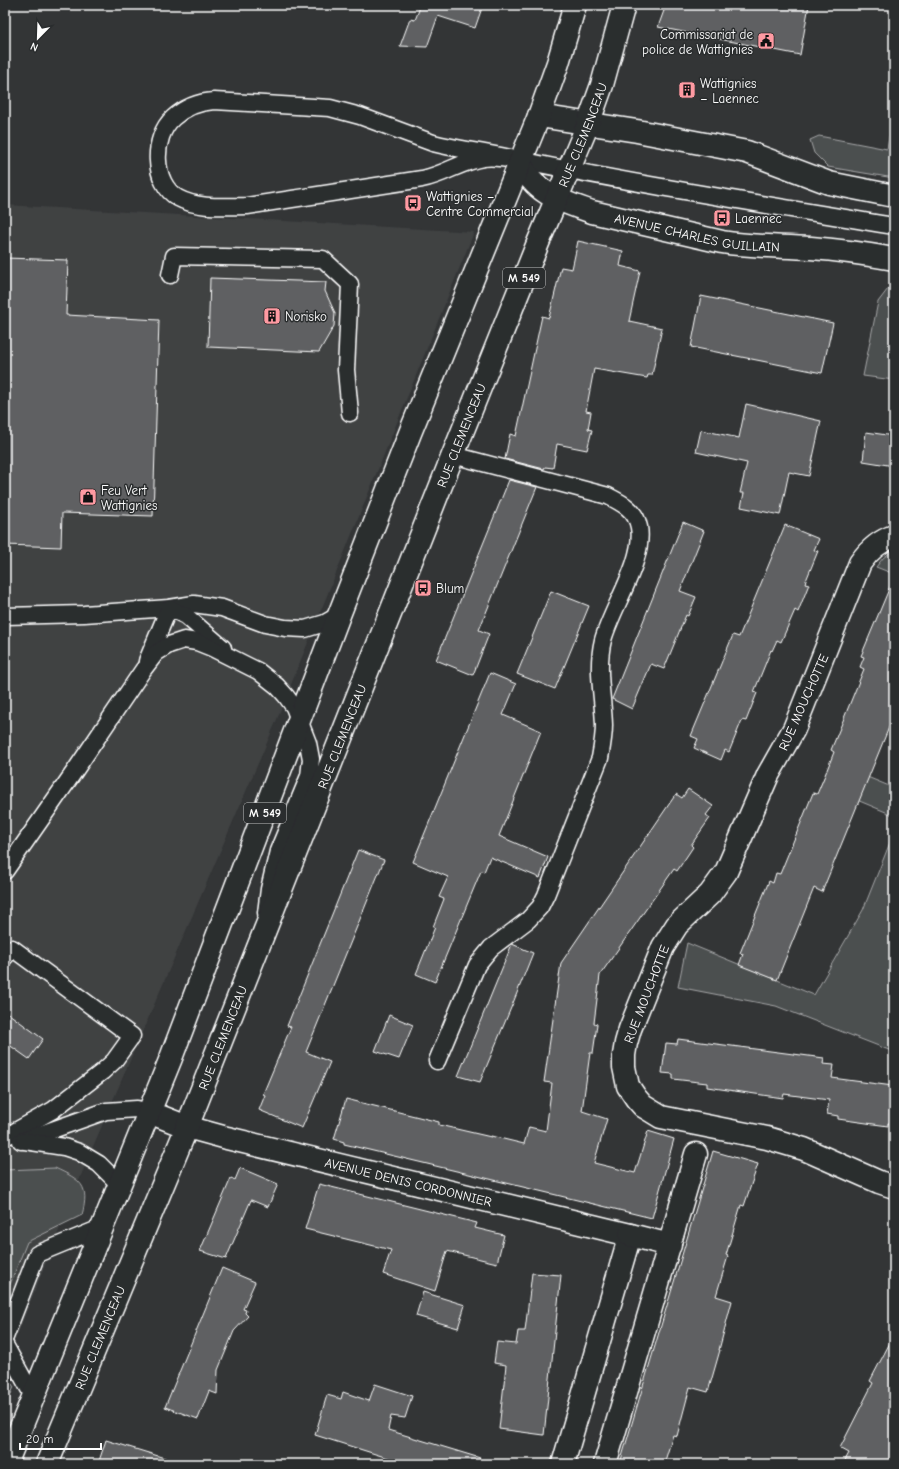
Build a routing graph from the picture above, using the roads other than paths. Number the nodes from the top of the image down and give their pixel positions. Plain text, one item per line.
1 (575, 5) edge
2 (624, 5) edge
3 (539, 116) junction
4 (588, 124) junction
5 (520, 161) junction
6 (570, 170) junction
7 (894, 196) edge
8 (557, 199) junction
9 (894, 226) edge
10 (894, 259) edge
11 (170, 275) dead end
12 (350, 413) dead end
13 (453, 455) junction
14 (894, 536) edge
15 (169, 608) junction
16 (339, 615) junction
17 (5, 616) edge
18 (236, 659) junction
19 (143, 670) junction
20 (300, 720) junction
21 (5, 871) edge
22 (265, 930) junction
23 (5, 957) edge
24 (437, 1061) dead end
25 (149, 1112) junction
26 (187, 1127) junction
27 (5, 1137) edge
28 (21, 1141) junction
29 (5, 1142) edge
30 (696, 1154) dead end
31 (120, 1185) junction
32 (894, 1187) edge
33 (103, 1227) junction
34 (630, 1235) junction
35 (670, 1245) junction
36 (5, 1337) edge
37 (5, 1345) edge
38 (34, 1398) junction
39 (6, 1462) edge
40 (47, 1464) edge
41 (563, 1464) edge
42 (605, 1464) edge

1 - 3 main road, M 549
2 - 4 main road, RUE CLEMENCEAU / M 549
3 - 4 main road
3 - 5 main road, M 549
4 - 6 main road, RUE CLEMENCEAU / M 549
4 - 7 main road
5 - 5 lane
5 - 6 lane
5 - 8 main road, AVENUE CHARLES GUILLAIN
5 - 16 main road, M 549
6 - 8 main road, RUE CLEMENCEAU / M 549
6 - 9 lane
8 - 10 main road, AVENUE CHARLES GUILLAIN
8 - 13 main road, RUE CLEMENCEAU / M 549
11 - 12 lane
13 - 22 main road, RUE CLEMENCEAU / M 549
13 - 24 lane
14 - 32 main road, RUE MOUCHOTTE
15 - 16 lane
15 - 17 lane
15 - 18 lane
15 - 19 lane
16 - 20 main road, M 549
18 - 19 lane
18 - 20 lane
19 - 21 lane
20 - 22 lane
20 - 25 main road, M 549
22 - 26 main road, RUE CLEMENCEAU / M 549
23 - 27 lane
25 - 26 main road, AVENUE DENIS CORDONNIER
25 - 28 lane
25 - 31 main road, M 549
26 - 34 main road, AVENUE DENIS CORDONNIER
26 - 40 main road, RUE CLEMENCEAU / M 549
28 - 29 lane
28 - 31 lane
30 - 35 main road
31 - 33 main road, M 549
33 - 36 lane
33 - 38 main road, M 549
34 - 35 main road, AVENUE DENIS CORDONNIER
34 - 41 main road
35 - 42 main road
37 - 38 lane
38 - 39 main road, M 549

